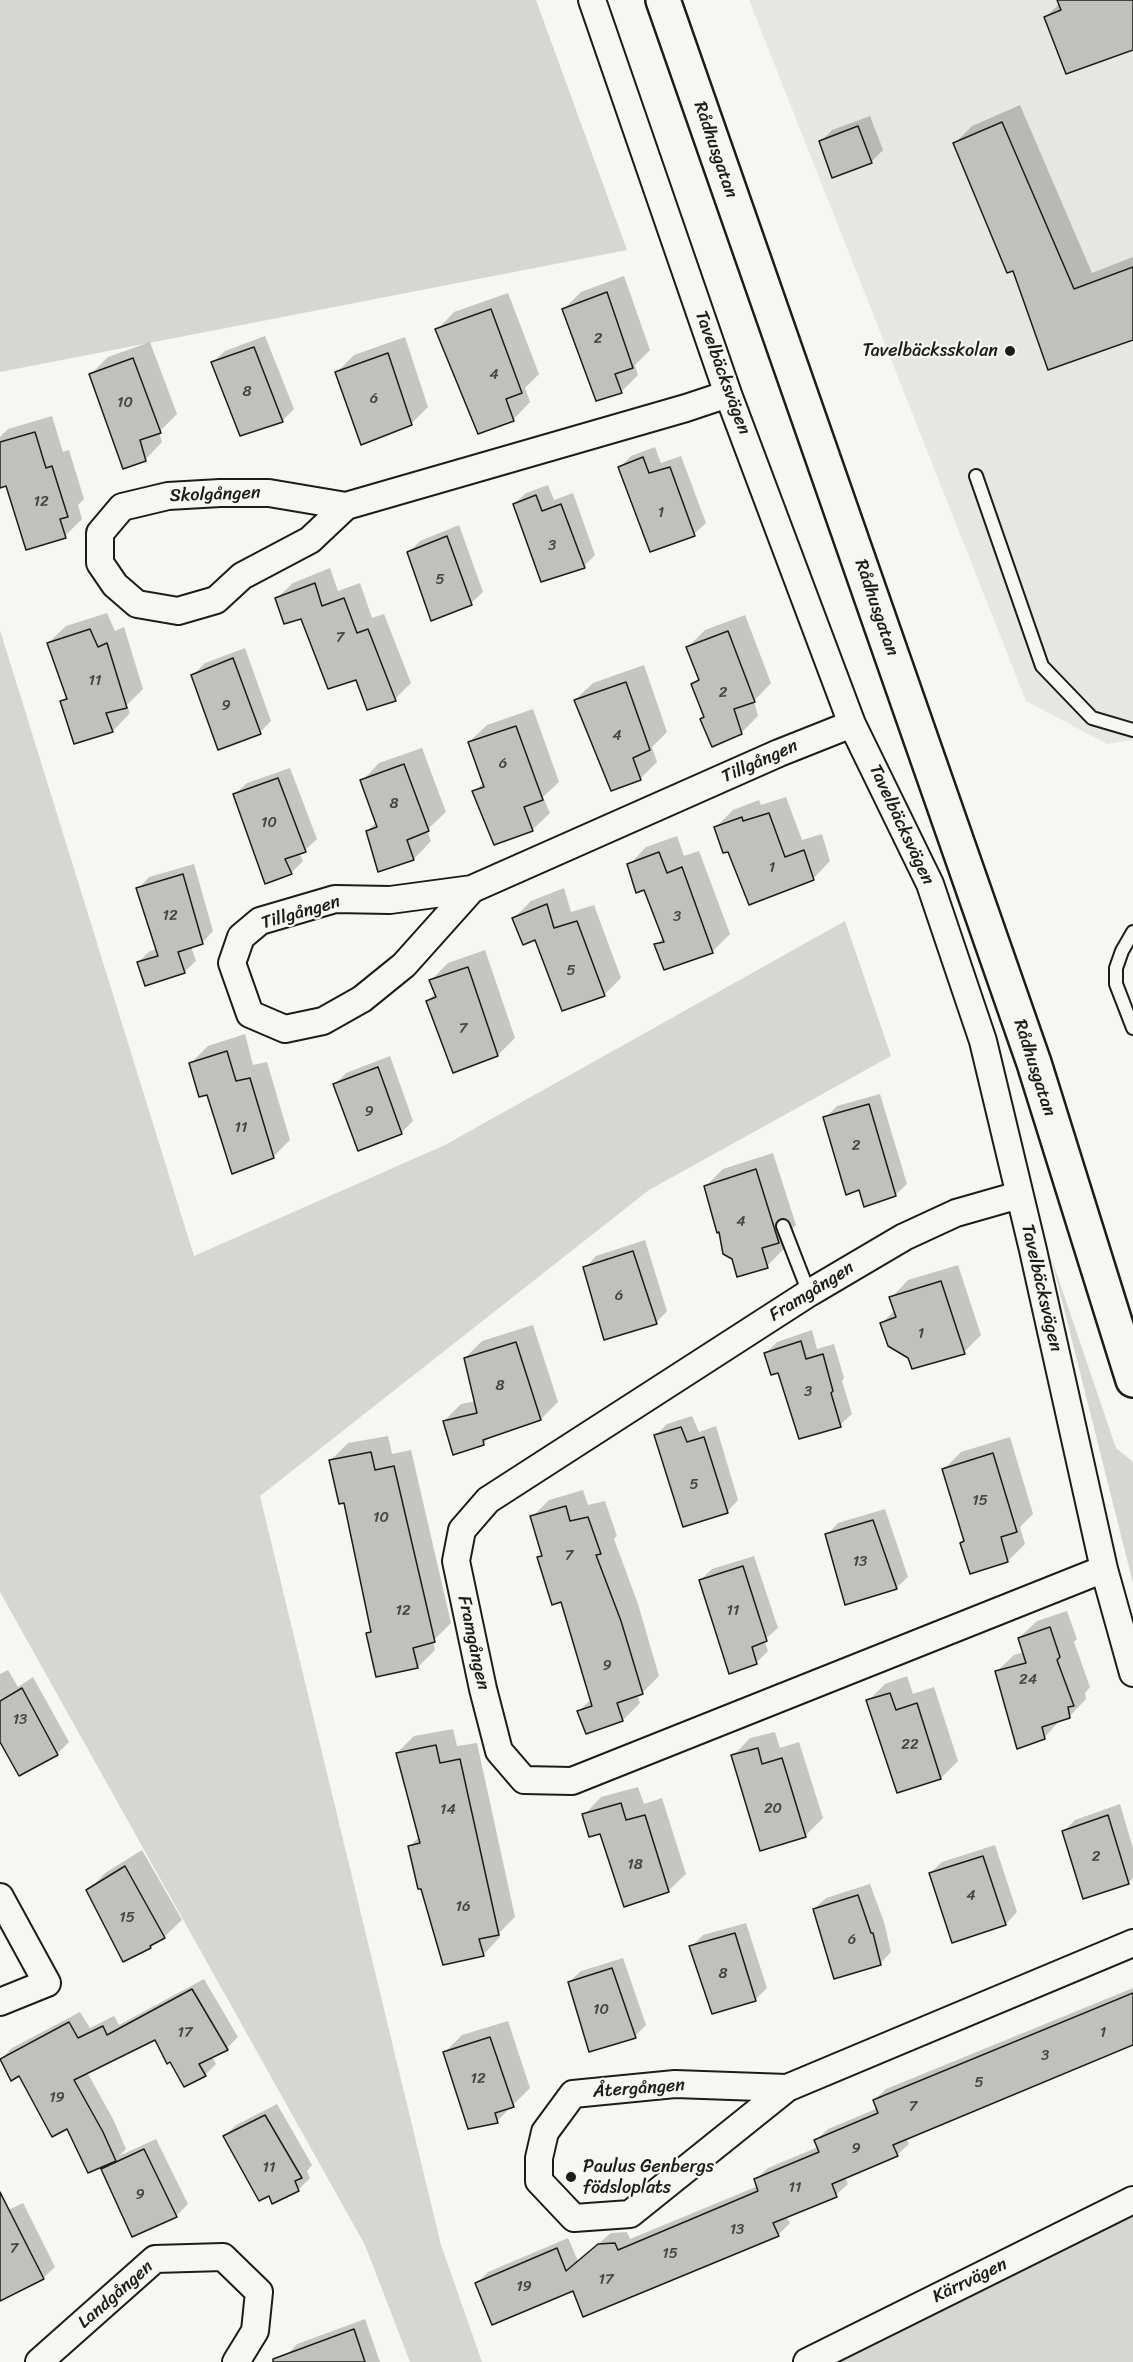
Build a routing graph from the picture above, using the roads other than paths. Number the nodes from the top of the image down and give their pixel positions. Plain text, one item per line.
1 (592, 0) edge
2 (663, 0) edge
3 (728, 394) junction
4 (976, 476) dead end
5 (346, 506) junction
6 (852, 724) junction
7 (1133, 730) edge
8 (472, 889) junction
9 (1133, 932) edge
10 (1133, 1028) edge
11 (1019, 1195) junction
12 (1083, 1219) junction
13 (783, 1226) dead end
14 (809, 1293) junction
15 (1133, 1325) edge
16 (1133, 1380) edge
17 (1104, 1569) junction
18 (1133, 1672) edge
19 (0, 1897) edge
20 (1133, 1943) edge
21 (0, 2002) edge
22 (787, 2088) junction
23 (1133, 2200) edge
24 (39, 2362) edge
25 (237, 2362) edge
26 (807, 2362) edge

1 - 3 street, Tavelbäcksvägen
2 - 12 main road, Rådhusgatan
3 - 5 street, Skolgången
3 - 6 street, Tavelbäcksvägen
4 - 7 lane
5 - 5 street, Skolgången
6 - 8 street, Tillgången
6 - 11 street, Tavelbäcksvägen
8 - 8 street, Tillgången
9 - 10 lane
11 - 14 street, Framgången
11 - 17 street, Tavelbäcksvägen
12 - 15 main road, Rådhusgatan
12 - 16 main road, Rådhusgatan
13 - 14 lane
14 - 17 street, Framgången
17 - 18 street, Tavelbäcksvägen
19 - 21 street
20 - 22 street, Återgången
22 - 22 street, Återgången
23 - 26 street, Kärrvägen
24 - 25 street, Landgången

